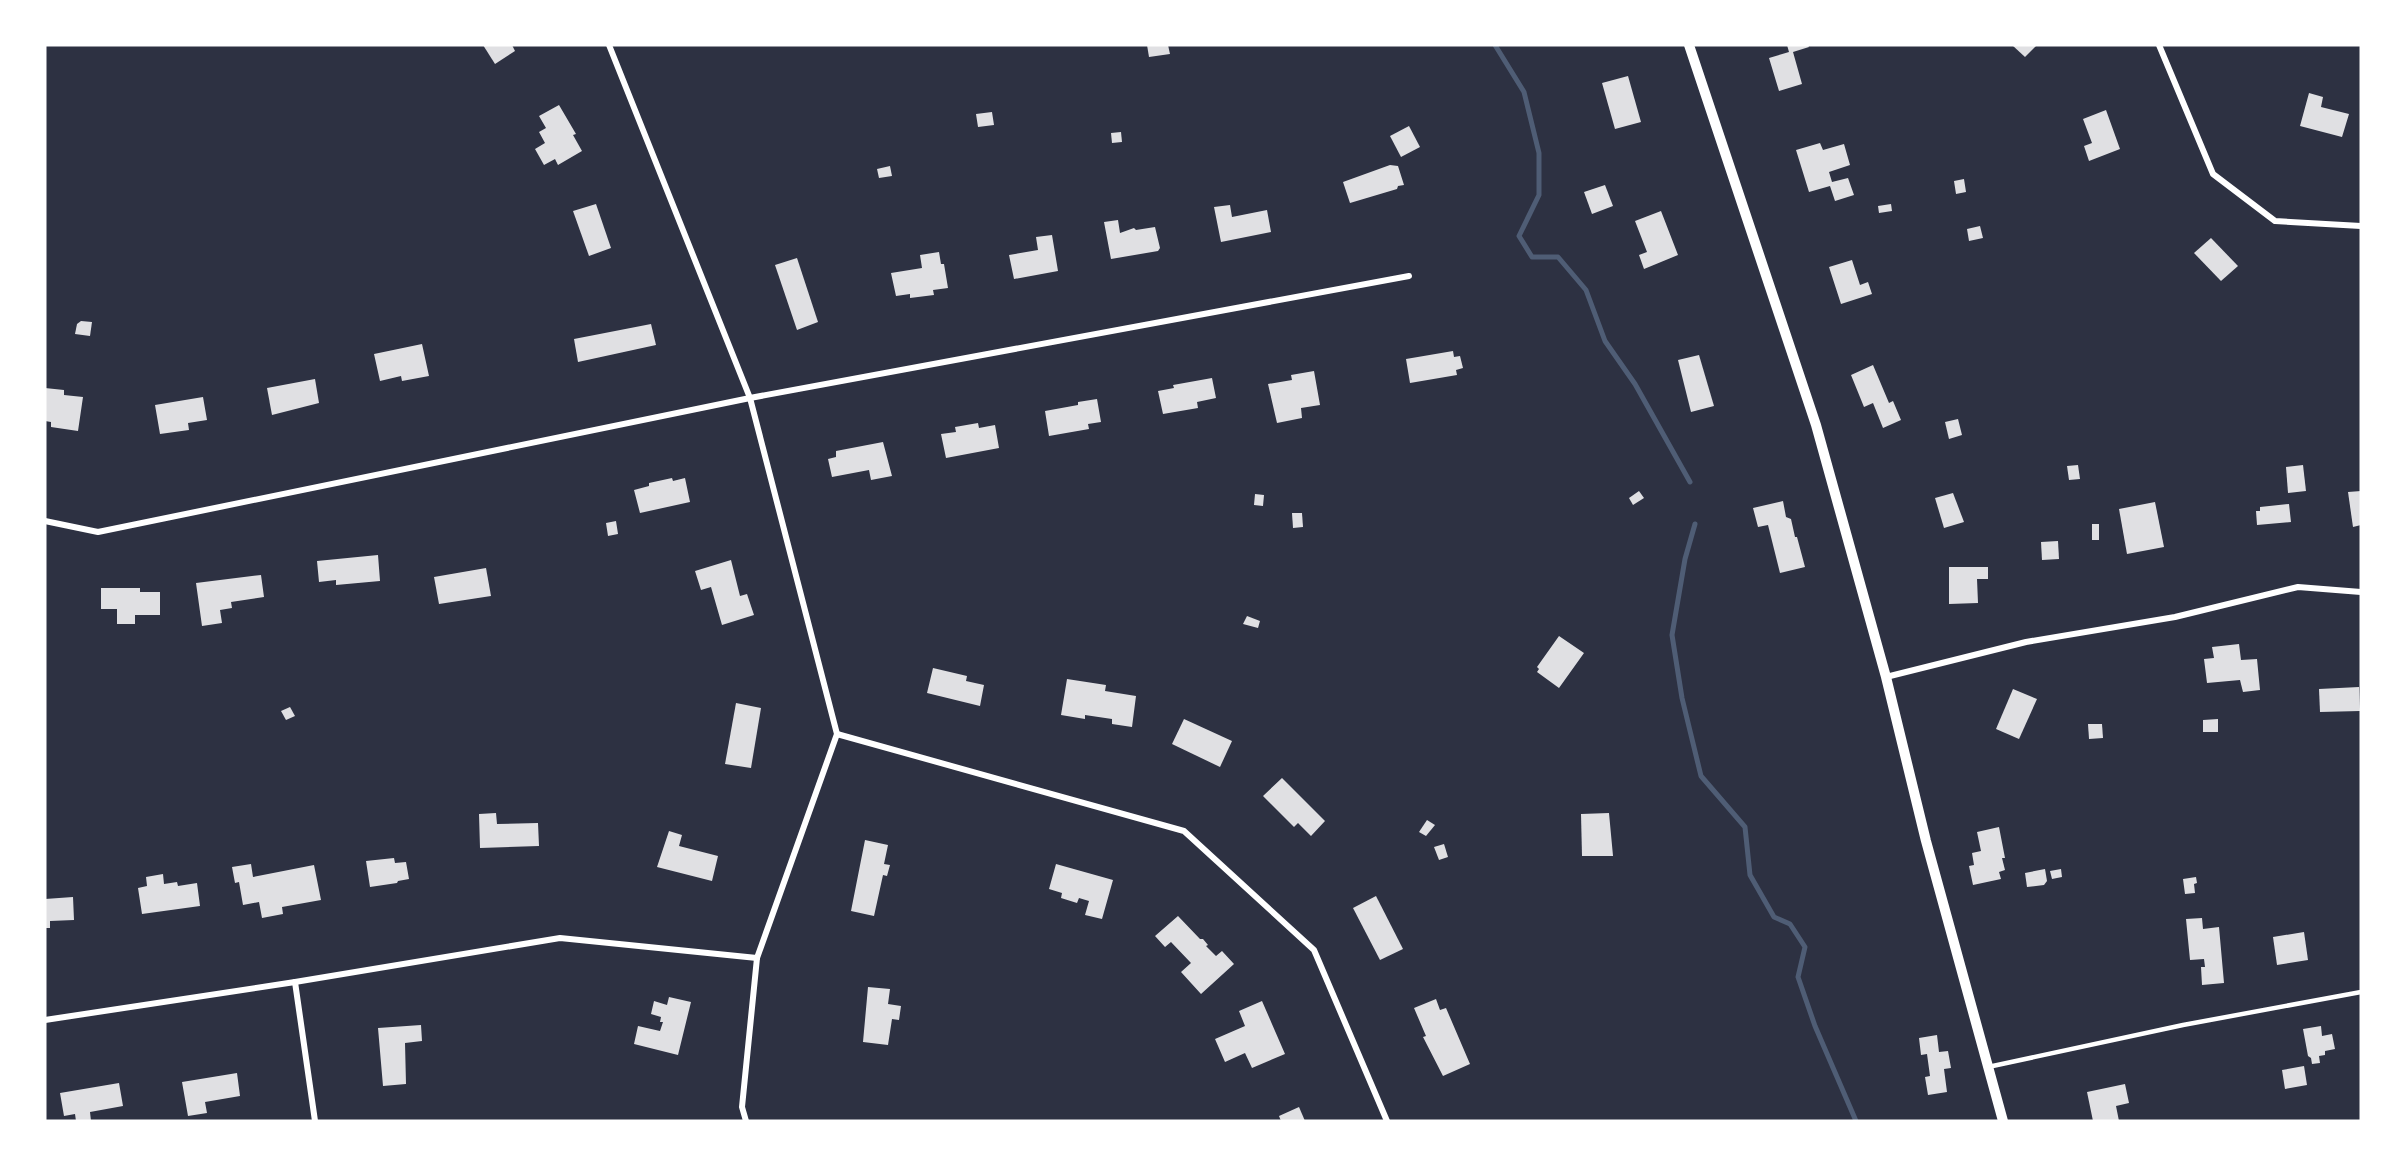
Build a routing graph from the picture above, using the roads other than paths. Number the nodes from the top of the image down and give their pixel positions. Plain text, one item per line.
1 (609, 45) edge
2 (1689, 45) edge
3 (2159, 45) edge
4 (2361, 226) edge
5 (1409, 276) dead end
6 (750, 398) junction
7 (45, 521) edge
8 (2361, 592) edge
9 (1886, 677) junction
10 (837, 734) junction
11 (757, 958) junction
12 (295, 982) junction
13 (2361, 992) edge
14 (45, 1020) edge
15 (1988, 1067) junction
16 (315, 1121) edge
17 (746, 1121) edge
18 (1387, 1121) edge
19 (2003, 1121) edge

1 - 6 street
2 - 9 street
3 - 4 street
5 - 6 street
6 - 7 street
6 - 10 street
8 - 9 street
9 - 15 street
10 - 11 street
10 - 18 street
11 - 12 street
11 - 17 street
12 - 14 street
12 - 16 street
13 - 15 lane
15 - 19 street

